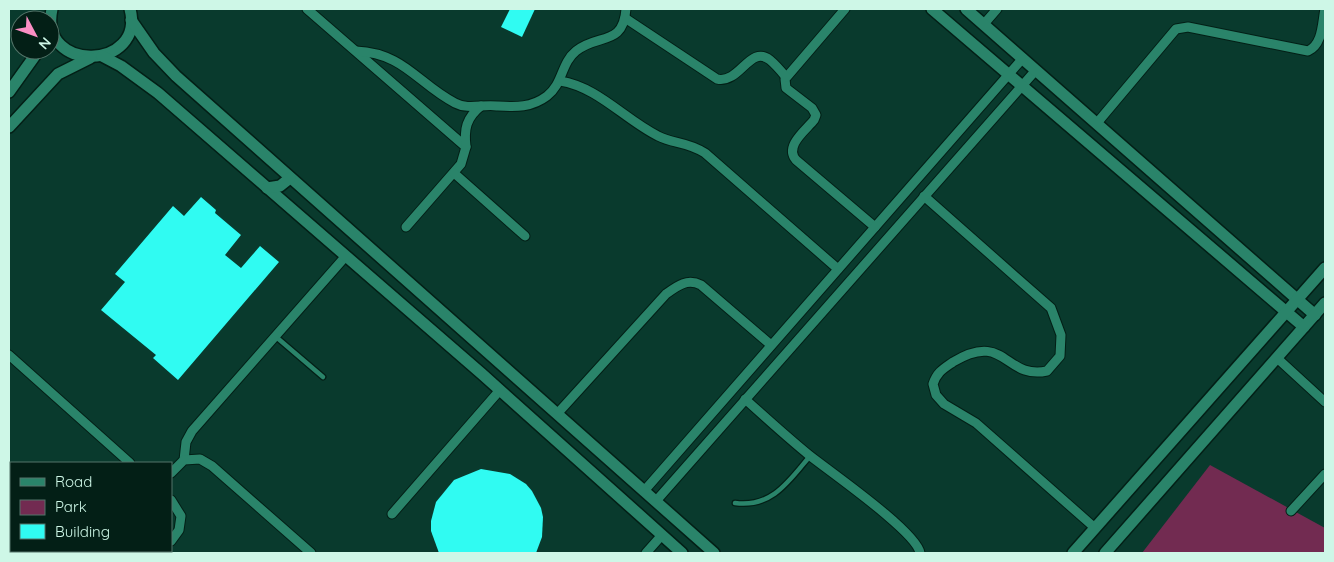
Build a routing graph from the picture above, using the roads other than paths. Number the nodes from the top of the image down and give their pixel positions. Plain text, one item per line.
1 (307, 9) edge
2 (845, 9) edge
3 (932, 9) edge
4 (966, 9) edge
5 (997, 9) edge
6 (1325, 9) edge
7 (132, 13) edge
8 (625, 13) edge
9 (984, 24) junction
10 (60, 41) edge
11 (356, 51) junction
12 (97, 57) junction
13 (1023, 58) junction
14 (32, 60) edge
15 (1036, 70) junction
16 (1010, 74) junction
17 (786, 77) junction
18 (560, 81) junction
19 (1022, 85) junction
20 (9, 92) edge
21 (482, 105) junction
22 (1097, 123) junction
23 (9, 127) edge
24 (466, 148) junction
25 (941, 152) junction
26 (950, 167) junction
27 (454, 173) junction
28 (290, 178) junction
29 (267, 188) junction
30 (924, 196) junction
31 (406, 227) dead end
32 (876, 227) junction
33 (525, 236) dead end
34 (377, 256) junction
35 (345, 257) junction
36 (1325, 268) edge
37 (359, 269) junction
38 (838, 269) junction
39 (1297, 299) junction
40 (1325, 303) edge
41 (1287, 311) junction
42 (1315, 315) junction
43 (1304, 327) junction
44 (275, 336) junction
45 (771, 345) junction
46 (9, 355) edge
47 (1277, 358) junction
48 (323, 377) dead end
49 (500, 390) junction
50 (745, 400) junction
51 (1325, 402) edge
52 (557, 414) junction
53 (697, 430) junction
54 (706, 443) junction
55 (810, 456) junction
56 (184, 460) junction
57 (129, 462) edge
58 (172, 472) edge
59 (1325, 474) edge
60 (644, 491) junction
61 (656, 501) junction
62 (172, 502) edge
63 (735, 503) dead end
64 (1291, 511) dead end
65 (392, 514) dead end
66 (1096, 528) junction
67 (662, 535) junction
68 (172, 540) edge
69 (311, 553) edge
70 (646, 553) edge
71 (682, 553) edge
72 (714, 553) edge
73 (920, 553) edge
74 (1073, 553) edge
75 (1105, 553) edge

1 - 11 street
2 - 17 street
3 - 16 street
4 - 9 street
5 - 9 street
6 - 22 street
7 - 12 street
7 - 28 street
8 - 17 street
8 - 18 street
9 - 13 street
10 - 12 street
11 - 21 street
11 - 24 street
12 - 23 street
12 - 29 street
13 - 15 street
13 - 16 street
14 - 20 street
15 - 19 street
15 - 22 street
16 - 19 street
16 - 25 street
17 - 32 street
18 - 21 street
18 - 38 street
19 - 26 street
19 - 41 street
21 - 24 street
22 - 39 street
24 - 27 street
25 - 26 street
25 - 32 street
26 - 30 street
27 - 31 street
27 - 33 street
28 - 29 street
28 - 34 street
29 - 35 street
30 - 50 street
30 - 66 street
32 - 38 street
34 - 37 street
34 - 52 street
35 - 37 street
35 - 44 street
36 - 39 street
37 - 49 street
38 - 45 street
39 - 41 street
39 - 42 street
40 - 42 street
41 - 43 street
41 - 66 street
42 - 43 street
43 - 47 street
44 - 48 lane
44 - 56 street
45 - 52 street
45 - 53 street
46 - 57 street
47 - 51 street
47 - 75 street
49 - 65 street
49 - 67 street
50 - 54 street
50 - 55 street
52 - 60 street
53 - 54 street
53 - 60 street
54 - 61 street
55 - 63 lane
55 - 73 street
56 - 58 street
56 - 69 street
59 - 64 street
60 - 61 street
61 - 72 street
62 - 68 street
66 - 74 street
67 - 70 street
67 - 71 street

